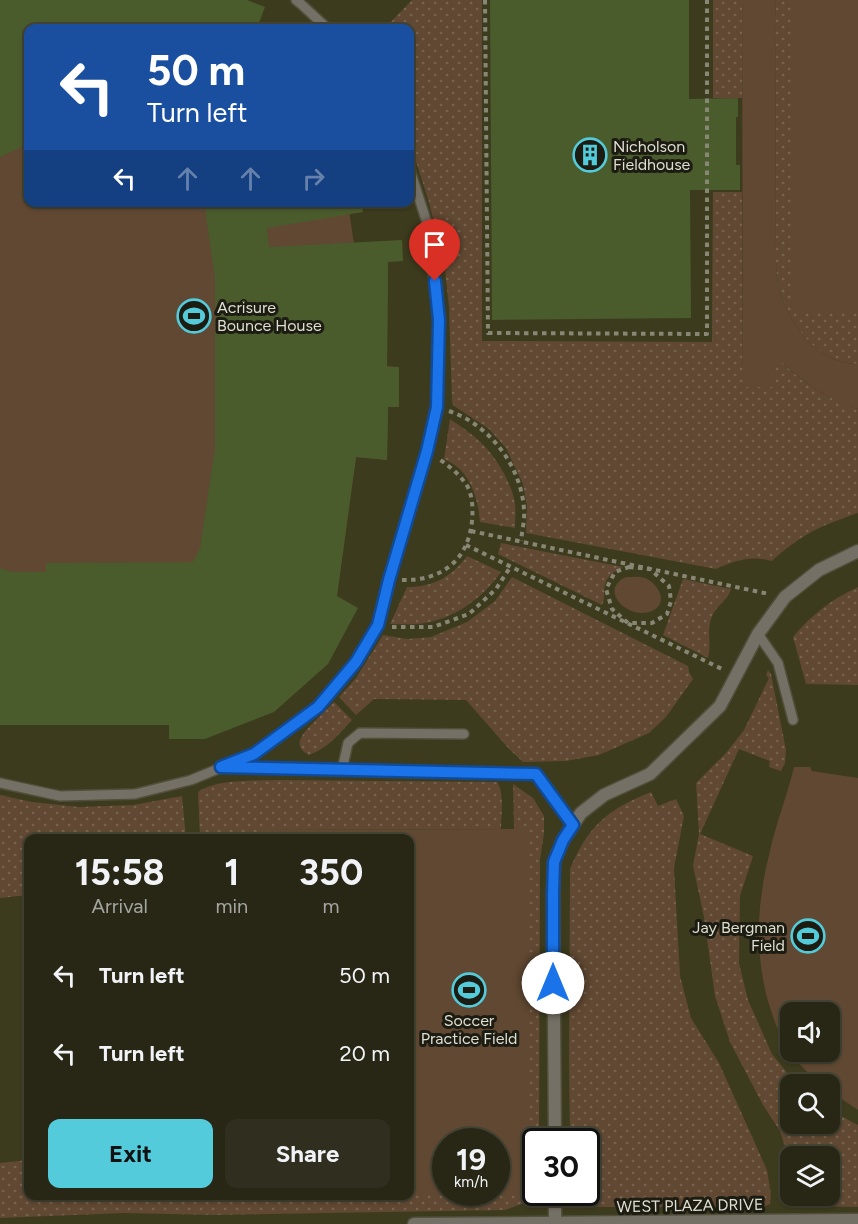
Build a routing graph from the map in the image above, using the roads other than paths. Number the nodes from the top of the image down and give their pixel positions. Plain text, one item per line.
1 (313, 0) edge
2 (299, 2) edge
3 (323, 24) edge
4 (414, 182) edge
5 (858, 551) edge
6 (758, 634) junction
7 (793, 720) dead end
8 (464, 734) dead end
9 (221, 767) junction
10 (342, 770) junction
11 (0, 783) edge
12 (573, 825) junction
13 (555, 1128) edge
14 (555, 1206) edge
15 (858, 1220) edge
16 (555, 1223) edge
17 (414, 1224) edge

1 - 2 lane
2 - 3 lane
4 - 9 lane
5 - 6 street
6 - 7 lane
6 - 12 street
8 - 10 lane
9 - 10 lane
9 - 11 lane
10 - 12 lane
12 - 13 street
14 - 16 street
15 - 16 street, WEST PLAZA DRIVE
16 - 17 street, WEST PLAZA DRIVE

